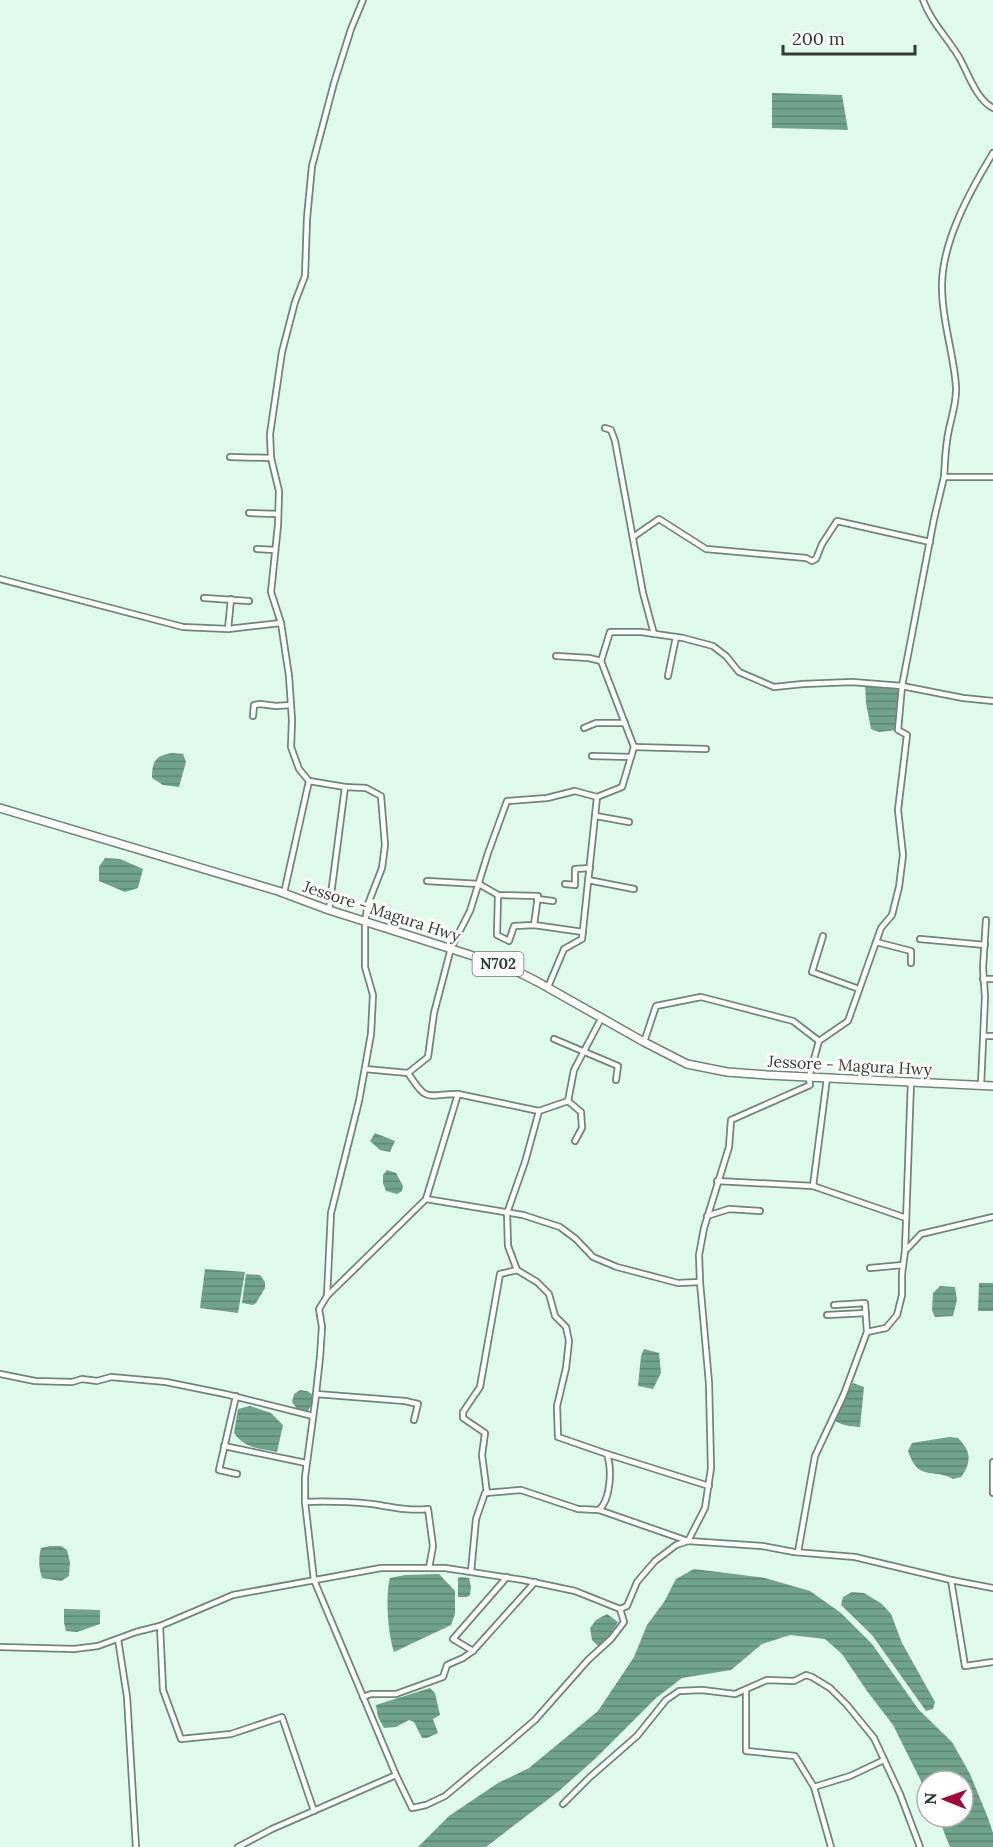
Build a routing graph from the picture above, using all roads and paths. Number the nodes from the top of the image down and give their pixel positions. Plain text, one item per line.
1 (363, 0) edge
2 (923, 0) edge
3 (993, 108) edge
4 (993, 153) edge
5 (605, 428) dead end
6 (231, 458) dead end
7 (271, 458) junction
8 (944, 477) junction
9 (993, 477) edge
10 (249, 513) dead end
11 (279, 514) junction
12 (633, 537) junction
13 (930, 542) junction
14 (257, 549) dead end
15 (275, 550) junction
16 (0, 579) edge
17 (204, 598) dead end
18 (231, 600) junction
19 (249, 601) dead end
20 (281, 623) junction
21 (228, 629) junction
22 (654, 634) junction
23 (676, 637) junction
24 (556, 656) dead end
25 (601, 661) junction
26 (668, 676) dead end
27 (902, 686) junction
28 (993, 700) edge
29 (291, 705) junction
30 (253, 716) dead end
31 (625, 723) junction
32 (584, 728) dead end
33 (634, 747) junction
34 (706, 749) dead end
35 (592, 756) dead end
36 (631, 757) junction
37 (309, 781) junction
38 (345, 787) junction
39 (597, 797) junction
40 (0, 808) edge
41 (596, 816) junction
42 (629, 822) dead end
43 (590, 868) junction
44 (588, 880) junction
45 (427, 881) dead end
46 (479, 884) junction
47 (566, 885) dead end
48 (634, 889) dead end
49 (284, 893) junction
50 (498, 895) junction
51 (537, 899) junction
52 (553, 901) dead end
53 (329, 910) junction
54 (986, 920) dead end
55 (365, 921) junction
56 (534, 925) junction
57 (583, 932) junction
58 (823, 936) dead end
59 (920, 939) dead end
60 (993, 941) edge
61 (876, 942) junction
62 (985, 943) junction
63 (451, 948) junction
64 (911, 963) dead end
65 (983, 979) junction
66 (993, 979) edge
67 (548, 987) junction
68 (859, 989) junction
69 (985, 997) junction
70 (993, 997) edge
71 (602, 1017) junction
72 (984, 1018) junction
73 (993, 1018) edge
74 (984, 1036) junction
75 (993, 1036) edge
76 (554, 1040) dead end
77 (819, 1041) junction
78 (644, 1042) junction
79 (584, 1052) junction
80 (365, 1069) junction
81 (408, 1073) junction
82 (809, 1077) junction
83 (827, 1078) junction
84 (616, 1080) dead end
85 (911, 1082) junction
86 (981, 1085) junction
87 (993, 1086) edge
88 (458, 1094) junction
89 (568, 1101) junction
90 (539, 1111) junction
91 (575, 1141) dead end
92 (717, 1181) junction
93 (813, 1186) junction
94 (426, 1200) junction
95 (760, 1211) dead end
96 (507, 1213) junction
97 (708, 1216) junction
98 (993, 1217) edge
99 (906, 1218) junction
100 (905, 1251) junction
101 (903, 1265) junction
102 (870, 1269) dead end
103 (517, 1270) junction
104 (700, 1282) junction
105 (327, 1296) junction
106 (834, 1305) dead end
107 (866, 1313) junction
108 (828, 1315) dead end
109 (867, 1332) junction
110 (0, 1374) edge
111 (316, 1394) junction
112 (236, 1396) junction
113 (314, 1416) junction
114 (414, 1420) dead end
115 (224, 1446) junction
116 (607, 1454) junction
117 (993, 1462) edge
118 (306, 1463) junction
119 (237, 1474) dead end
120 (709, 1486) junction
121 (487, 1492) junction
122 (993, 1493) edge
123 (305, 1502) junction
124 (599, 1510) junction
125 (688, 1541) junction
126 (798, 1552) junction
127 (429, 1568) junction
128 (471, 1572) junction
129 (507, 1577) junction
130 (314, 1580) junction
131 (951, 1580) junction
132 (536, 1582) junction
133 (993, 1588) edge
134 (620, 1609) junction
135 (160, 1626) junction
136 (118, 1639) junction
137 (0, 1647) edge
138 (473, 1651) junction
139 (993, 1662) edge
140 (746, 1690) junction
141 (363, 1696) junction
142 (884, 1760) junction
143 (396, 1775) junction
144 (814, 1787) junction
145 (563, 1804) dead end
146 (314, 1811) junction
147 (136, 1847) edge
148 (238, 1847) edge
149 (831, 1847) edge
150 (920, 1847) edge

1 - 7 street
2 - 3 street
4 - 8 street
5 - 12 street
6 - 7 street
7 - 11 street
8 - 9 street
8 - 13 street
10 - 11 street
11 - 15 street
12 - 13 street
12 - 22 street
13 - 27 street
14 - 15 street
15 - 20 street
16 - 21 street
17 - 18 street
18 - 19 street
18 - 21 street
20 - 21 street
20 - 29 street
22 - 23 street
22 - 25 street
23 - 26 street
23 - 27 street
24 - 25 street
25 - 31 street
27 - 28 street
27 - 61 street
29 - 30 street
29 - 37 street
31 - 32 street
31 - 33 street
33 - 34 street
33 - 36 street
35 - 36 street
36 - 39 street
37 - 38 street
37 - 49 street
38 - 53 street
38 - 55 street
39 - 41 street
39 - 46 street
40 - 49 highway, Jessore - Magura Hwy / N702
41 - 42 street
41 - 43 street
43 - 44 street
43 - 47 street
44 - 48 street
44 - 57 street
45 - 46 street
46 - 50 street
46 - 63 street
49 - 53 highway, Jessore - Magura Hwy / N702
50 - 51 street
50 - 56 street
51 - 52 street
51 - 56 street
53 - 55 highway, Jessore - Magura Hwy / N702
54 - 62 street
55 - 63 highway, Jessore - Magura Hwy / N702
55 - 80 street
56 - 57 street
57 - 67 street
58 - 68 street
59 - 62 street
60 - 62 street
61 - 64 street
61 - 68 street
62 - 65 street
63 - 67 highway, Jessore - Magura Hwy / N702
63 - 81 street
65 - 66 street
65 - 69 street
67 - 71 highway, Jessore - Magura Hwy / N702
68 - 77 street
69 - 70 street
69 - 72 street
71 - 78 highway, Jessore - Magura Hwy / N702
71 - 79 street
72 - 73 street
72 - 74 street
74 - 75 street
74 - 86 street
76 - 79 street
77 - 78 street
77 - 82 street
78 - 82 highway, Jessore - Magura Hwy / N702
79 - 84 street
79 - 89 street
80 - 81 street
80 - 105 street
81 - 88 street
82 - 83 highway, Jessore - Magura Hwy / N702
82 - 92 street
83 - 85 highway, Jessore - Magura Hwy / N702
83 - 93 street
85 - 86 highway, Jessore - Magura Hwy / N702
85 - 99 street
86 - 87 highway, Jessore - Magura Hwy / N702
88 - 90 street
88 - 94 street
89 - 90 street
89 - 91 street
90 - 96 street
92 - 93 street
92 - 97 street
93 - 99 street
94 - 96 street
94 - 105 street
95 - 97 street
96 - 103 street
96 - 104 street
97 - 104 street
98 - 100 street
99 - 100 street
100 - 101 street
101 - 102 street
101 - 109 street
103 - 116 street
103 - 121 street
104 - 120 street
105 - 111 street
106 - 107 street
107 - 108 street
107 - 109 street
109 - 126 street
110 - 112 street
111 - 113 street
111 - 114 street
112 - 113 street
112 - 115 street
113 - 118 street
115 - 118 street
115 - 119 street
116 - 120 street
116 - 124 street
117 - 122 street
118 - 123 street
120 - 125 street
121 - 124 street
121 - 128 street
123 - 127 street
123 - 130 street
124 - 125 street
125 - 126 street
125 - 134 street
126 - 131 street
127 - 128 street
127 - 130 street
128 - 129 street
129 - 132 street
129 - 138 street
130 - 135 street
130 - 141 street
131 - 133 street
131 - 139 street
132 - 134 street
132 - 138 street
134 - 143 street
135 - 136 street
135 - 146 street
136 - 137 street
136 - 147 street
138 - 141 street
140 - 142 street
140 - 144 street
140 - 145 street
141 - 143 street
142 - 144 street
142 - 150 street
143 - 146 street
144 - 149 street
146 - 148 street

